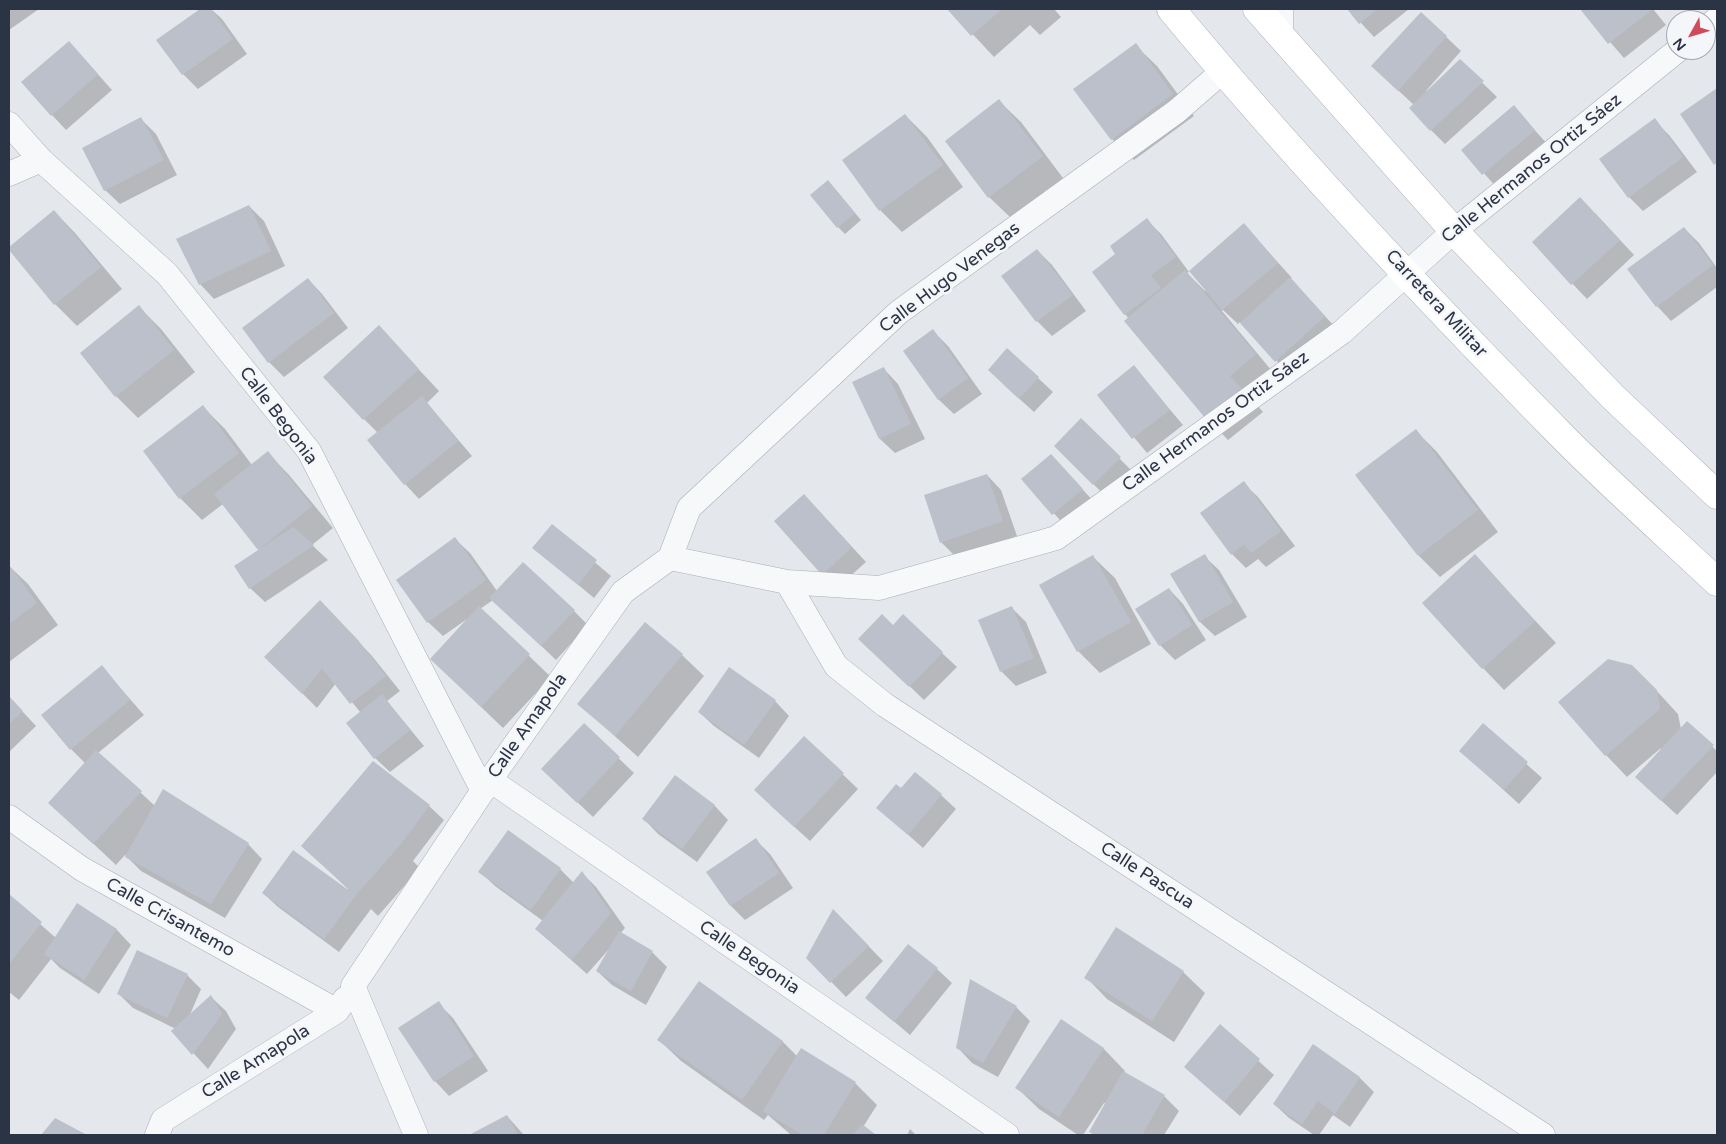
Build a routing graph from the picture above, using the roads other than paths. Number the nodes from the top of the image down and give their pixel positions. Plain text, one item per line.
1 (1171, 9) edge
2 (1257, 9) edge
3 (1281, 9) edge
4 (1281, 37) junction
5 (1666, 60) edge
6 (1223, 71) junction
7 (9, 124) edge
8 (41, 160) junction
9 (9, 174) edge
10 (1454, 231) junction
11 (1406, 273) junction
12 (1717, 495) edge
13 (670, 558) junction
14 (787, 582) junction
15 (1717, 582) edge
16 (487, 785) junction
17 (9, 817) edge
18 (353, 986) junction
19 (337, 1011) junction
20 (157, 1135) edge
21 (416, 1135) edge
22 (1007, 1135) edge
23 (1543, 1135) edge

1 - 6 main road, Carretera Militar
2 - 4 main road
3 - 4 street
4 - 10 main road
5 - 10 street, Calle Hermanos Ortiz Sáez
6 - 11 main road, Carretera Militar
6 - 13 street, Calle Hugo Venegas
7 - 8 street, Calle Begonia
8 - 9 street
8 - 16 street, Calle Begonia
10 - 11 street, Calle Hermanos Ortiz Sáez
10 - 12 main road
11 - 14 street, Calle Hermanos Ortiz Sáez
11 - 15 main road, Carretera Militar
13 - 14 street, Calle Hermanos Ortiz Sáez
13 - 16 street, Calle Amapola
14 - 23 street, Calle Pascua
16 - 18 street, Calle Amapola
16 - 22 street, Calle Begonia
17 - 19 street, Calle Crisantemo
18 - 19 street, Calle Amapola
18 - 21 street
19 - 20 street, Calle Amapola

